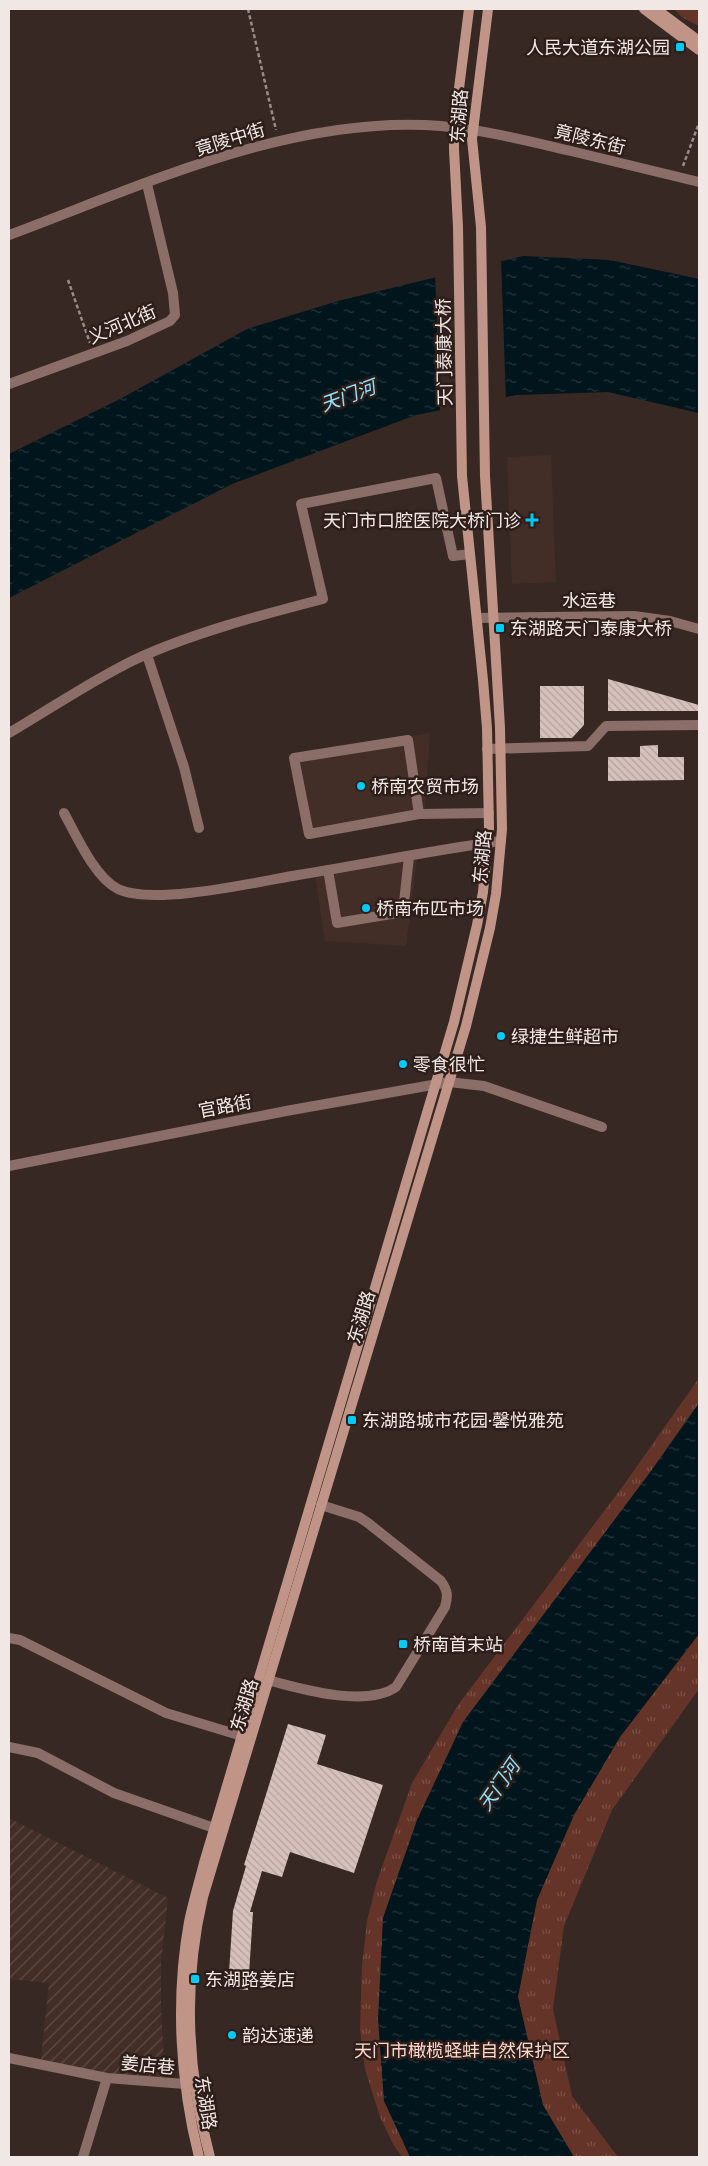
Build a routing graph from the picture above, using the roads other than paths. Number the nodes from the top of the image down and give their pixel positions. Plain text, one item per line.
1 (469, 9) edge
2 (488, 9) edge
3 (644, 9) edge
4 (656, 9) edge
5 (699, 41) edge
6 (699, 50) edge
7 (454, 128) junction
8 (472, 130) junction
9 (699, 182) edge
10 (147, 184) junction
11 (458, 227) joint
12 (9, 235) edge
13 (9, 384) edge
14 (462, 476) joint
15 (470, 554) junction
16 (494, 617) junction
17 (477, 618) junction
18 (699, 628) edge
19 (147, 655) junction
20 (699, 725) edge
21 (9, 733) edge
22 (487, 749) junction
23 (501, 749) junction
24 (64, 813) dead end
25 (489, 813) junction
26 (419, 814) junction
27 (199, 828) dead end
28 (501, 841) junction
29 (488, 843) junction
30 (410, 856) junction
31 (328, 870) junction
32 (449, 1082) junction
33 (436, 1084) junction
34 (602, 1127) dead end
35 (9, 1166) edge
36 (321, 1506) junction
37 (9, 1638) edge
38 (268, 1680) junction
39 (242, 1736) junction
40 (9, 1747) edge
41 (214, 1828) junction
42 (9, 2058) edge
43 (107, 2078) junction
44 (185, 2084) junction
45 (83, 2157) edge
46 (199, 2157) edge
47 (210, 2157) edge

1 - 7 main road, 东湖路
2 - 8 main road, 东湖路
3 - 6 main road
4 - 5 main road
7 - 8 street, 竟陵中街
7 - 10 street, 竟陵中街
7 - 11 main road, 东湖路
8 - 9 street, 竟陵东街
8 - 16 main road, 东湖路
10 - 12 street, 竟陵中街
10 - 13 street, 义河北街
11 - 14 main road, 天门泰康大桥
14 - 15 main road, 东湖路
15 - 17 main road, 东湖路
15 - 19 street
16 - 17 street, 水运巷
16 - 18 street, 水运巷
16 - 23 main road, 东湖路
17 - 22 main road, 东湖路
19 - 21 street
19 - 27 street
20 - 23 street
22 - 23 street
22 - 25 main road, 东湖路
23 - 28 main road, 东湖路
24 - 31 street
25 - 26 street
25 - 29 main road, 东湖路
26 - 26 street
28 - 29 street
28 - 32 main road, 东湖路
29 - 30 street
29 - 33 main road, 东湖路
30 - 31 street
30 - 31 street
32 - 33 street, 官路街
32 - 34 street, 官路街
32 - 36 main road, 东湖路
33 - 35 street, 官路街
33 - 39 main road, 东湖路
36 - 38 main road, 东湖路
36 - 38 street
37 - 39 street
38 - 47 main road, 东湖路
39 - 41 main road, 东湖路
40 - 41 street
41 - 44 main road, 东湖路
42 - 43 street, 姜店巷
43 - 44 street, 姜店巷
43 - 45 street
44 - 46 main road, 东湖路

